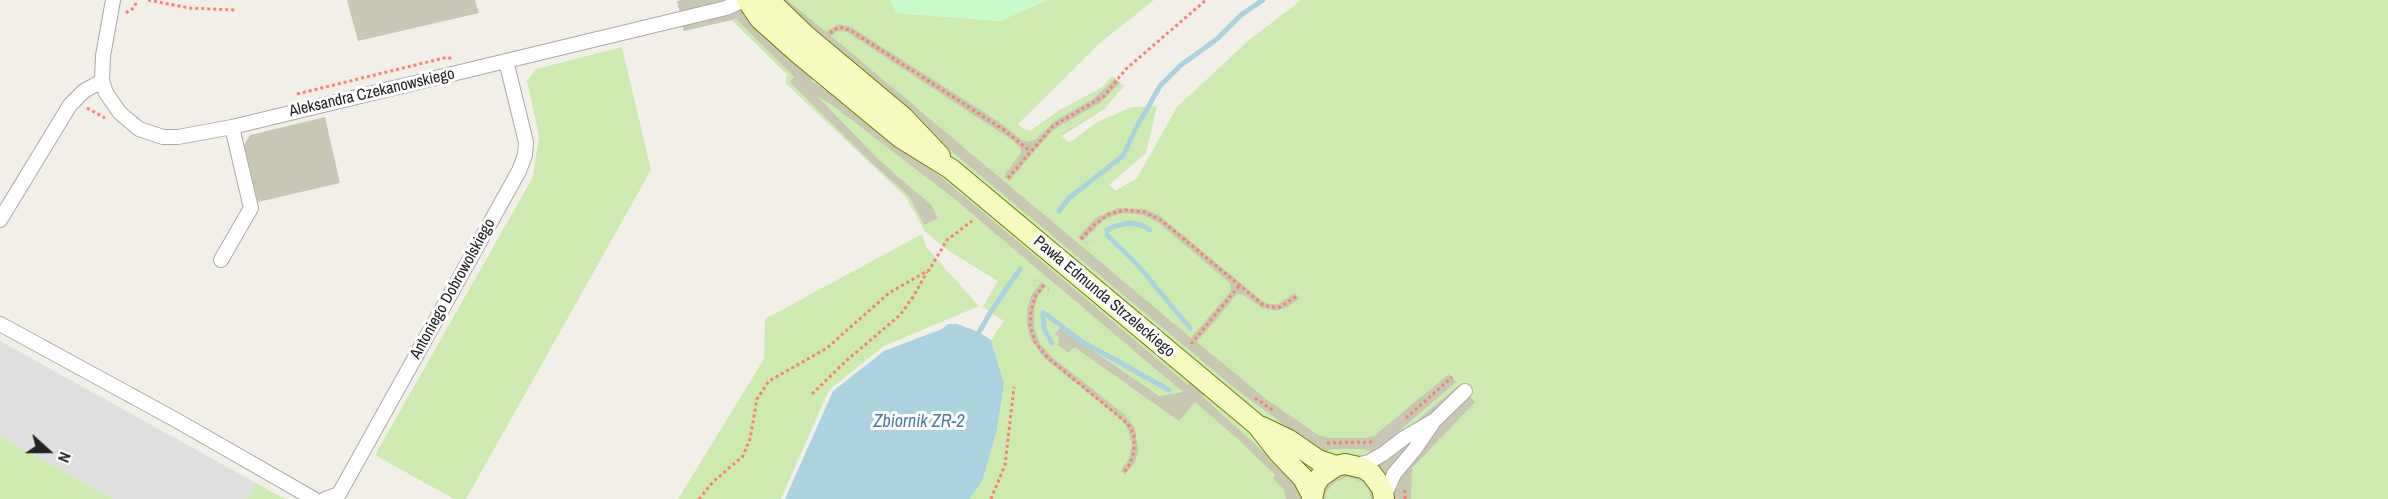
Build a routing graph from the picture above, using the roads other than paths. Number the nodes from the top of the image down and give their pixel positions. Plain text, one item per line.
1 (113, 0) edge
2 (745, 0) edge
3 (769, 0) edge
4 (506, 61) junction
5 (102, 81) junction
6 (232, 127) junction
7 (951, 169) junction
8 (0, 220) edge
9 (221, 260) dead end
10 (0, 324) edge
11 (1465, 391) dead end
12 (1435, 420) junction
13 (1257, 425) junction
14 (1345, 466) junction
15 (1312, 497) edge
16 (1384, 498) edge
17 (314, 499) edge
18 (325, 499) edge

1 - 5 street
2 - 4 street, Aleksandra Czekanowskiego
2 - 7 main road, Pawła Edmunda Strzeleckiego
3 - 7 main road, Pawła Edmunda Strzeleckiego
4 - 6 street, Aleksandra Czekanowskiego
4 - 18 street, Antoniego Dobrowolskiego
5 - 6 street, Aleksandra Czekanowskiego
5 - 8 street
6 - 9 street
7 - 13 main road, Pawła Edmunda Strzeleckiego
10 - 17 street
11 - 12 street
12 - 14 street
12 - 16 street
13 - 14 main road, Pawła Edmunda Strzeleckiego
13 - 15 main road, Pawła Edmunda Strzeleckiego
14 - 15 main road
14 - 16 main road, Pawła Edmunda Strzeleckiego

